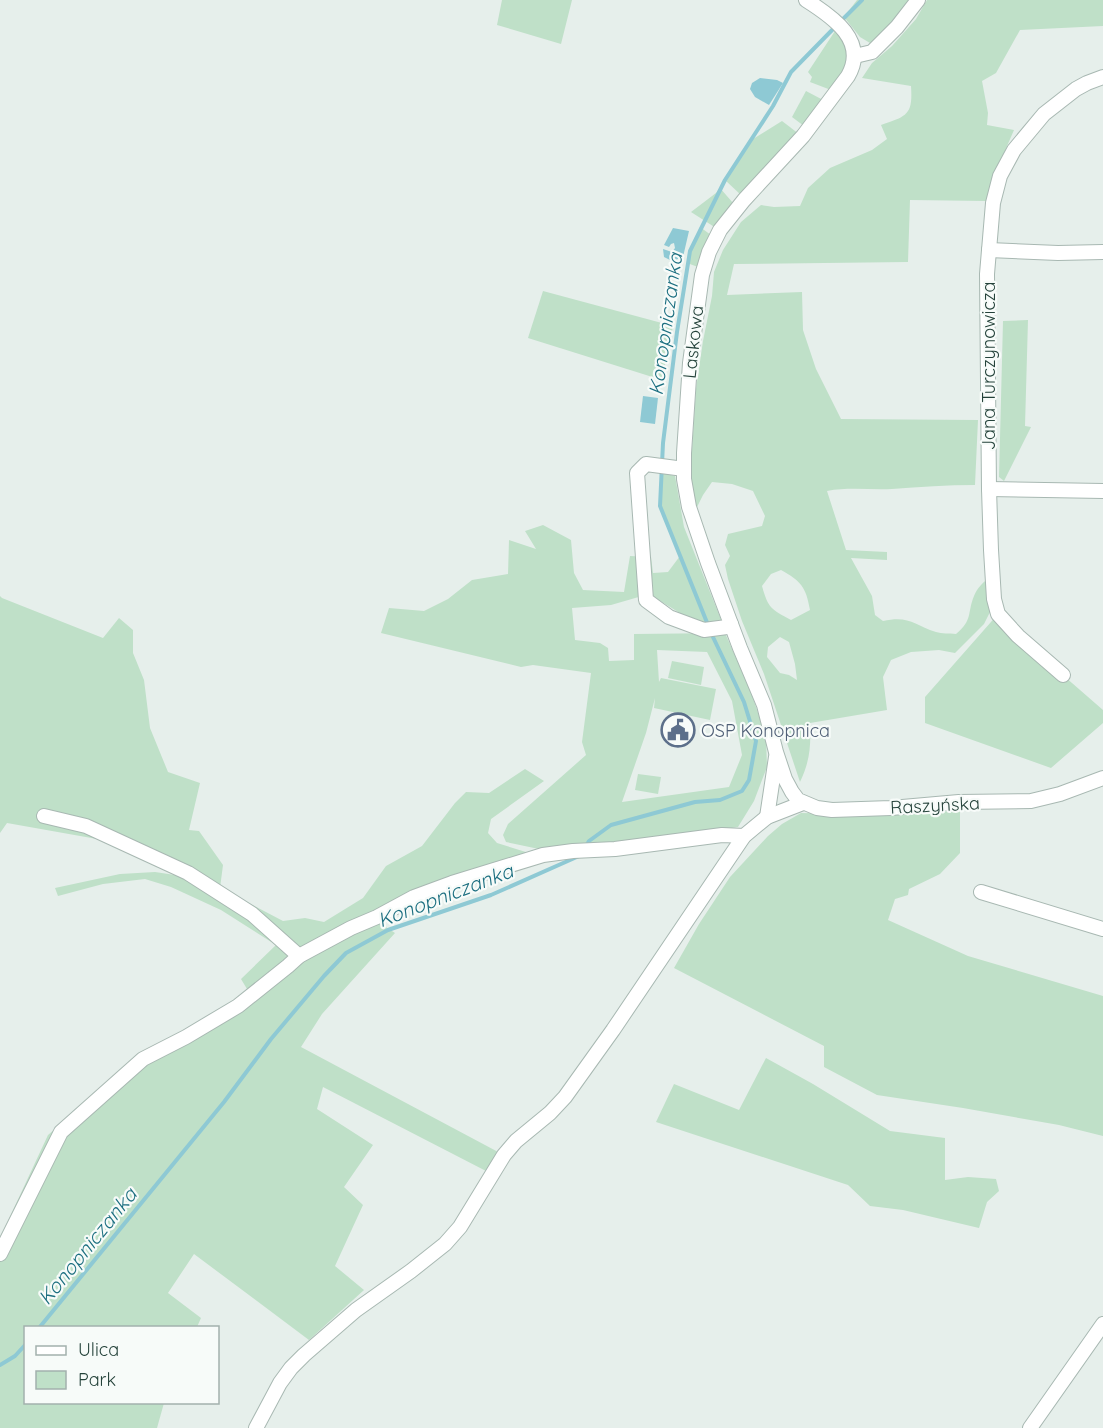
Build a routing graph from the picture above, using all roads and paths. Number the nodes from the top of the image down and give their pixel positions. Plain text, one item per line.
1 (806, 0) edge
2 (918, 0) edge
3 (855, 56) junction
4 (1103, 77) edge
5 (989, 250) junction
6 (1103, 252) edge
7 (684, 470) junction
8 (989, 489) junction
9 (1103, 491) edge
10 (731, 624) junction
11 (1063, 675) dead end
12 (776, 752) junction
13 (1103, 778) edge
14 (803, 803) junction
15 (44, 816) dead end
16 (767, 817) junction
17 (744, 836) junction
18 (981, 892) dead end
19 (1103, 929) edge
20 (299, 956) junction
21 (0, 1254) edge
22 (1103, 1324) edge
23 (256, 1428) edge
24 (1030, 1428) edge

1 - 3 street
2 - 3 street
3 - 7 street, Laskowa
4 - 5 street, Jana Turczynowicza
5 - 6 street
5 - 8 street, Jana Turczynowicza
7 - 10 street, Laskowa
7 - 10 street
8 - 9 street
8 - 11 street, Jana Turczynowicza
10 - 12 street, Laskowa
12 - 14 street, Laskowa
12 - 16 street, Laskowa
13 - 14 street, Raszyńska
14 - 16 street
15 - 20 street
16 - 17 street
17 - 20 street
17 - 23 street
18 - 19 street
20 - 21 street
22 - 24 street

